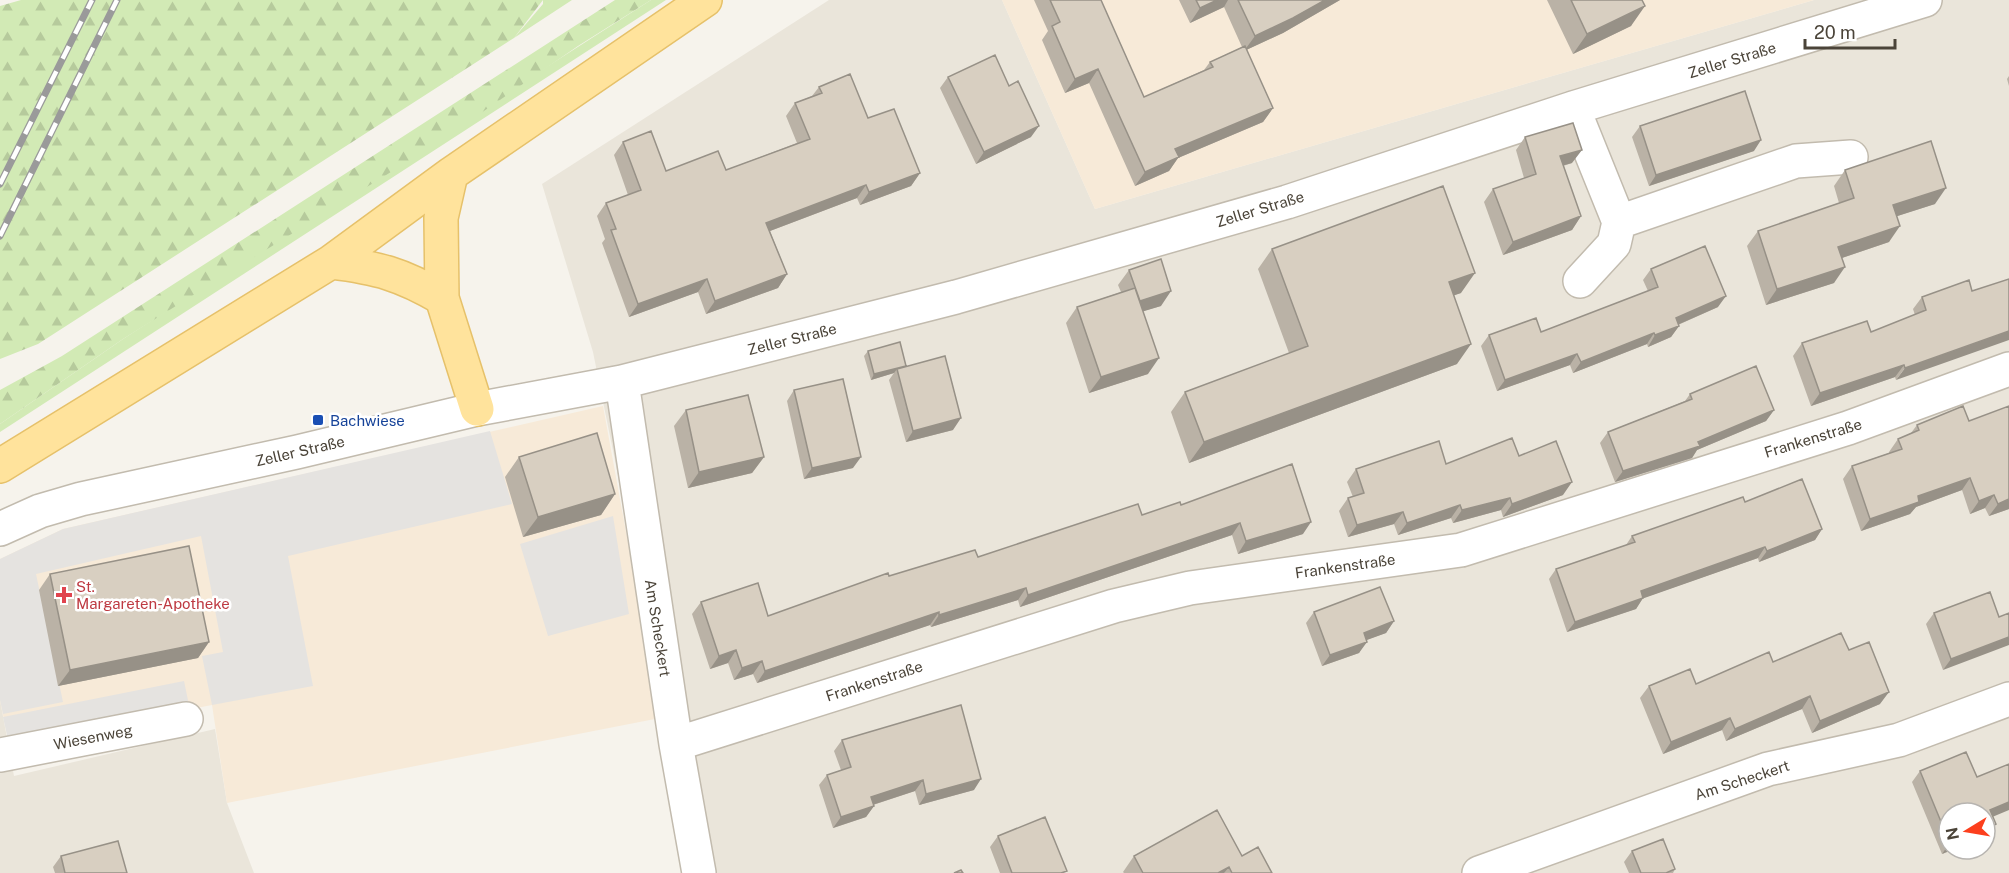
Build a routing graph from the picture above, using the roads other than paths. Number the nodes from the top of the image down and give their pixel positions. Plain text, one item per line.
1 (705, 0) edge
2 (1925, 0) edge
3 (1573, 108) junction
4 (1851, 157) dead end
5 (451, 174) junction
6 (1619, 222) junction
7 (331, 262) junction
8 (1580, 281) dead end
9 (442, 298) junction
10 (2009, 369) edge
11 (622, 382) junction
12 (477, 409) junction
13 (0, 466) edge
14 (0, 529) edge
15 (2009, 699) edge
16 (186, 719) dead end
17 (676, 744) junction
18 (0, 755) edge
19 (699, 873) edge
20 (1479, 873) edge

1 - 5 main road
2 - 3 street, Zeller Straße
3 - 6 street
3 - 11 street, Zeller Straße
4 - 6 street
5 - 7 main road
5 - 9 main road
6 - 8 street
7 - 9 main road
7 - 13 main road
9 - 12 main road
10 - 17 street, Frankenstraße
11 - 12 street, Zeller Straße
11 - 17 street, Am Scheckert
12 - 14 street, Zeller Straße
15 - 20 street, Am Scheckert
16 - 18 street, Wiesenweg
17 - 19 street, Am Scheckert

